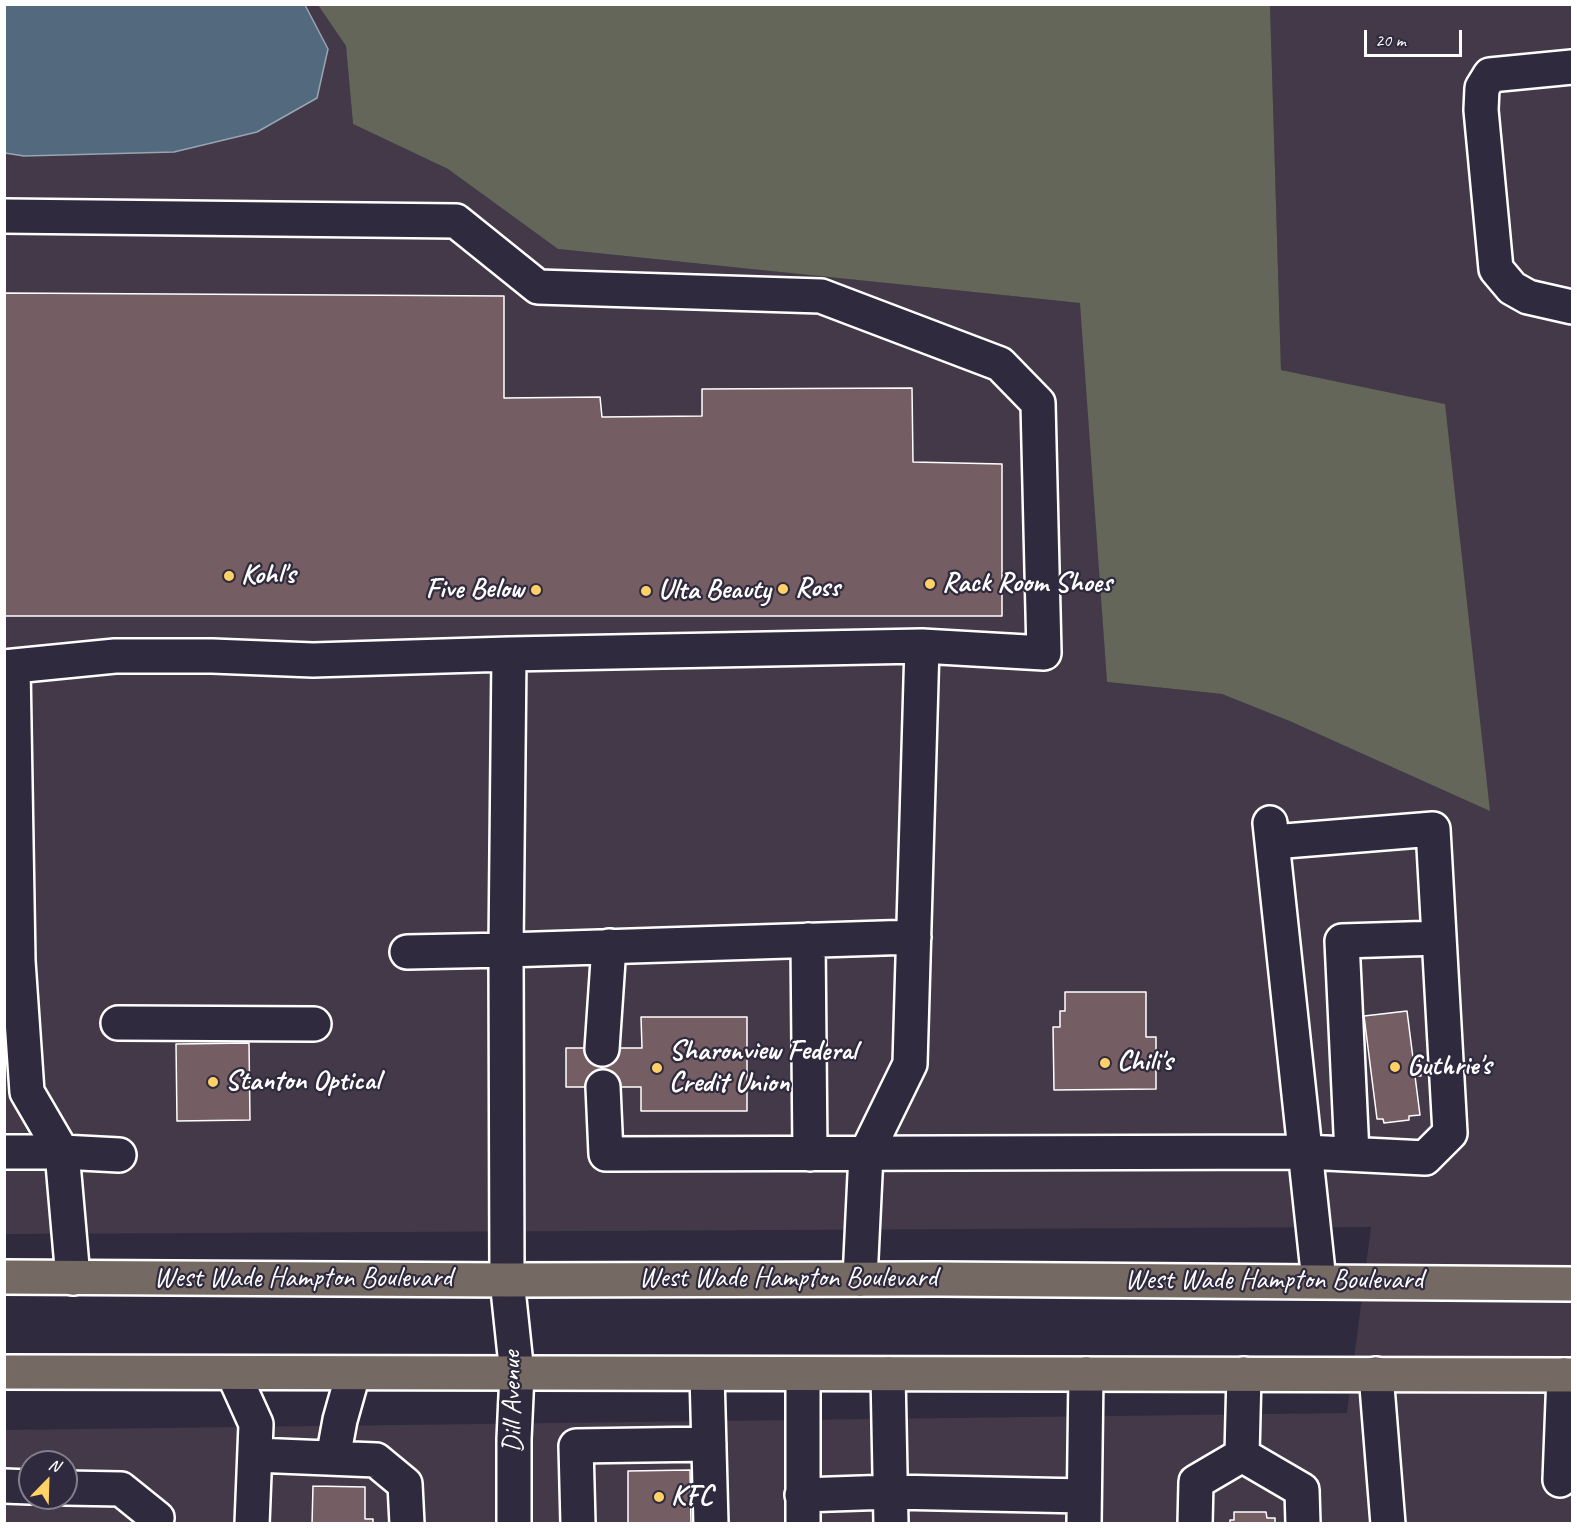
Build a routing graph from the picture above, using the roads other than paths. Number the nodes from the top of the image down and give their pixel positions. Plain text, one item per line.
1 (1572, 67) edge
2 (4, 216) edge
3 (1572, 307) edge
4 (922, 646) junction
5 (509, 654) junction
6 (9, 666) edge
7 (914, 937) junction
8 (1439, 938) junction
9 (808, 940) junction
10 (609, 946) junction
11 (506, 950) junction
12 (407, 952) dead end
13 (11, 958) edge
14 (118, 1023) dead end
15 (314, 1024) dead end
16 (602, 1048) dead end
17 (603, 1087) dead end
18 (4, 1152) edge
19 (62, 1152) junction
20 (1306, 1152) junction
21 (810, 1154) junction
22 (866, 1154) junction
23 (1352, 1154) junction
24 (119, 1155) dead end
25 (4, 1277) edge
26 (73, 1278) junction
27 (860, 1279) junction
28 (507, 1280) junction
29 (1319, 1281) junction
30 (1572, 1284) edge
31 (4, 1372) edge
32 (233, 1373) junction
33 (353, 1374) junction
34 (517, 1374) junction
35 (707, 1374) junction
36 (803, 1374) junction
37 (888, 1374) junction
38 (1086, 1374) junction
39 (1244, 1374) junction
40 (1376, 1374) junction
41 (1568, 1375) edge
42 (709, 1444) junction
43 (255, 1455) junction
44 (1242, 1455) junction
45 (333, 1458) junction
46 (1560, 1480) dead end
47 (78, 1488) edge
48 (891, 1508) edge
49 (803, 1509) edge
50 (1084, 1510) edge
51 (156, 1524) edge
52 (252, 1524) edge
53 (407, 1524) edge
54 (514, 1524) edge
55 (578, 1524) edge
56 (711, 1524) edge
57 (1196, 1524) edge
58 (1303, 1524) edge
59 (1388, 1524) edge

1 - 3 street
2 - 4 street
4 - 5 street
4 - 7 street
5 - 6 street
5 - 11 street, Dill Avenue
6 - 13 street
7 - 9 street
7 - 22 street
8 - 20 street
8 - 23 street
8 - 23 street
9 - 10 street
9 - 21 street
10 - 11 street
10 - 16 street
11 - 12 street
11 - 28 street, Dill Avenue
13 - 19 street
14 - 15 street
17 - 21 street
18 - 19 street
19 - 24 street
19 - 26 street
20 - 22 street
20 - 23 street
20 - 29 street
21 - 22 street
22 - 27 street
25 - 26 main road, West Wade Hampton Boulevard
26 - 28 main road, West Wade Hampton Boulevard
27 - 28 main road, West Wade Hampton Boulevard
27 - 29 main road, West Wade Hampton Boulevard
28 - 34 street, Dill Avenue
29 - 30 main road, West Wade Hampton Boulevard
31 - 32 main road
32 - 33 main road
32 - 43 street
33 - 34 main road
33 - 45 street
34 - 35 main road
34 - 54 street, Dill Avenue
35 - 36 main road
35 - 42 street
36 - 37 main road
36 - 49 street
37 - 38 main road
37 - 48 street
38 - 39 main road
38 - 50 street
39 - 40 main road
39 - 44 street
40 - 41 main road
40 - 59 street
41 - 46 street
42 - 55 street
42 - 56 street
43 - 45 street
43 - 52 street
44 - 57 street
44 - 58 street
45 - 53 street
47 - 51 street
48 - 49 street
48 - 50 street

